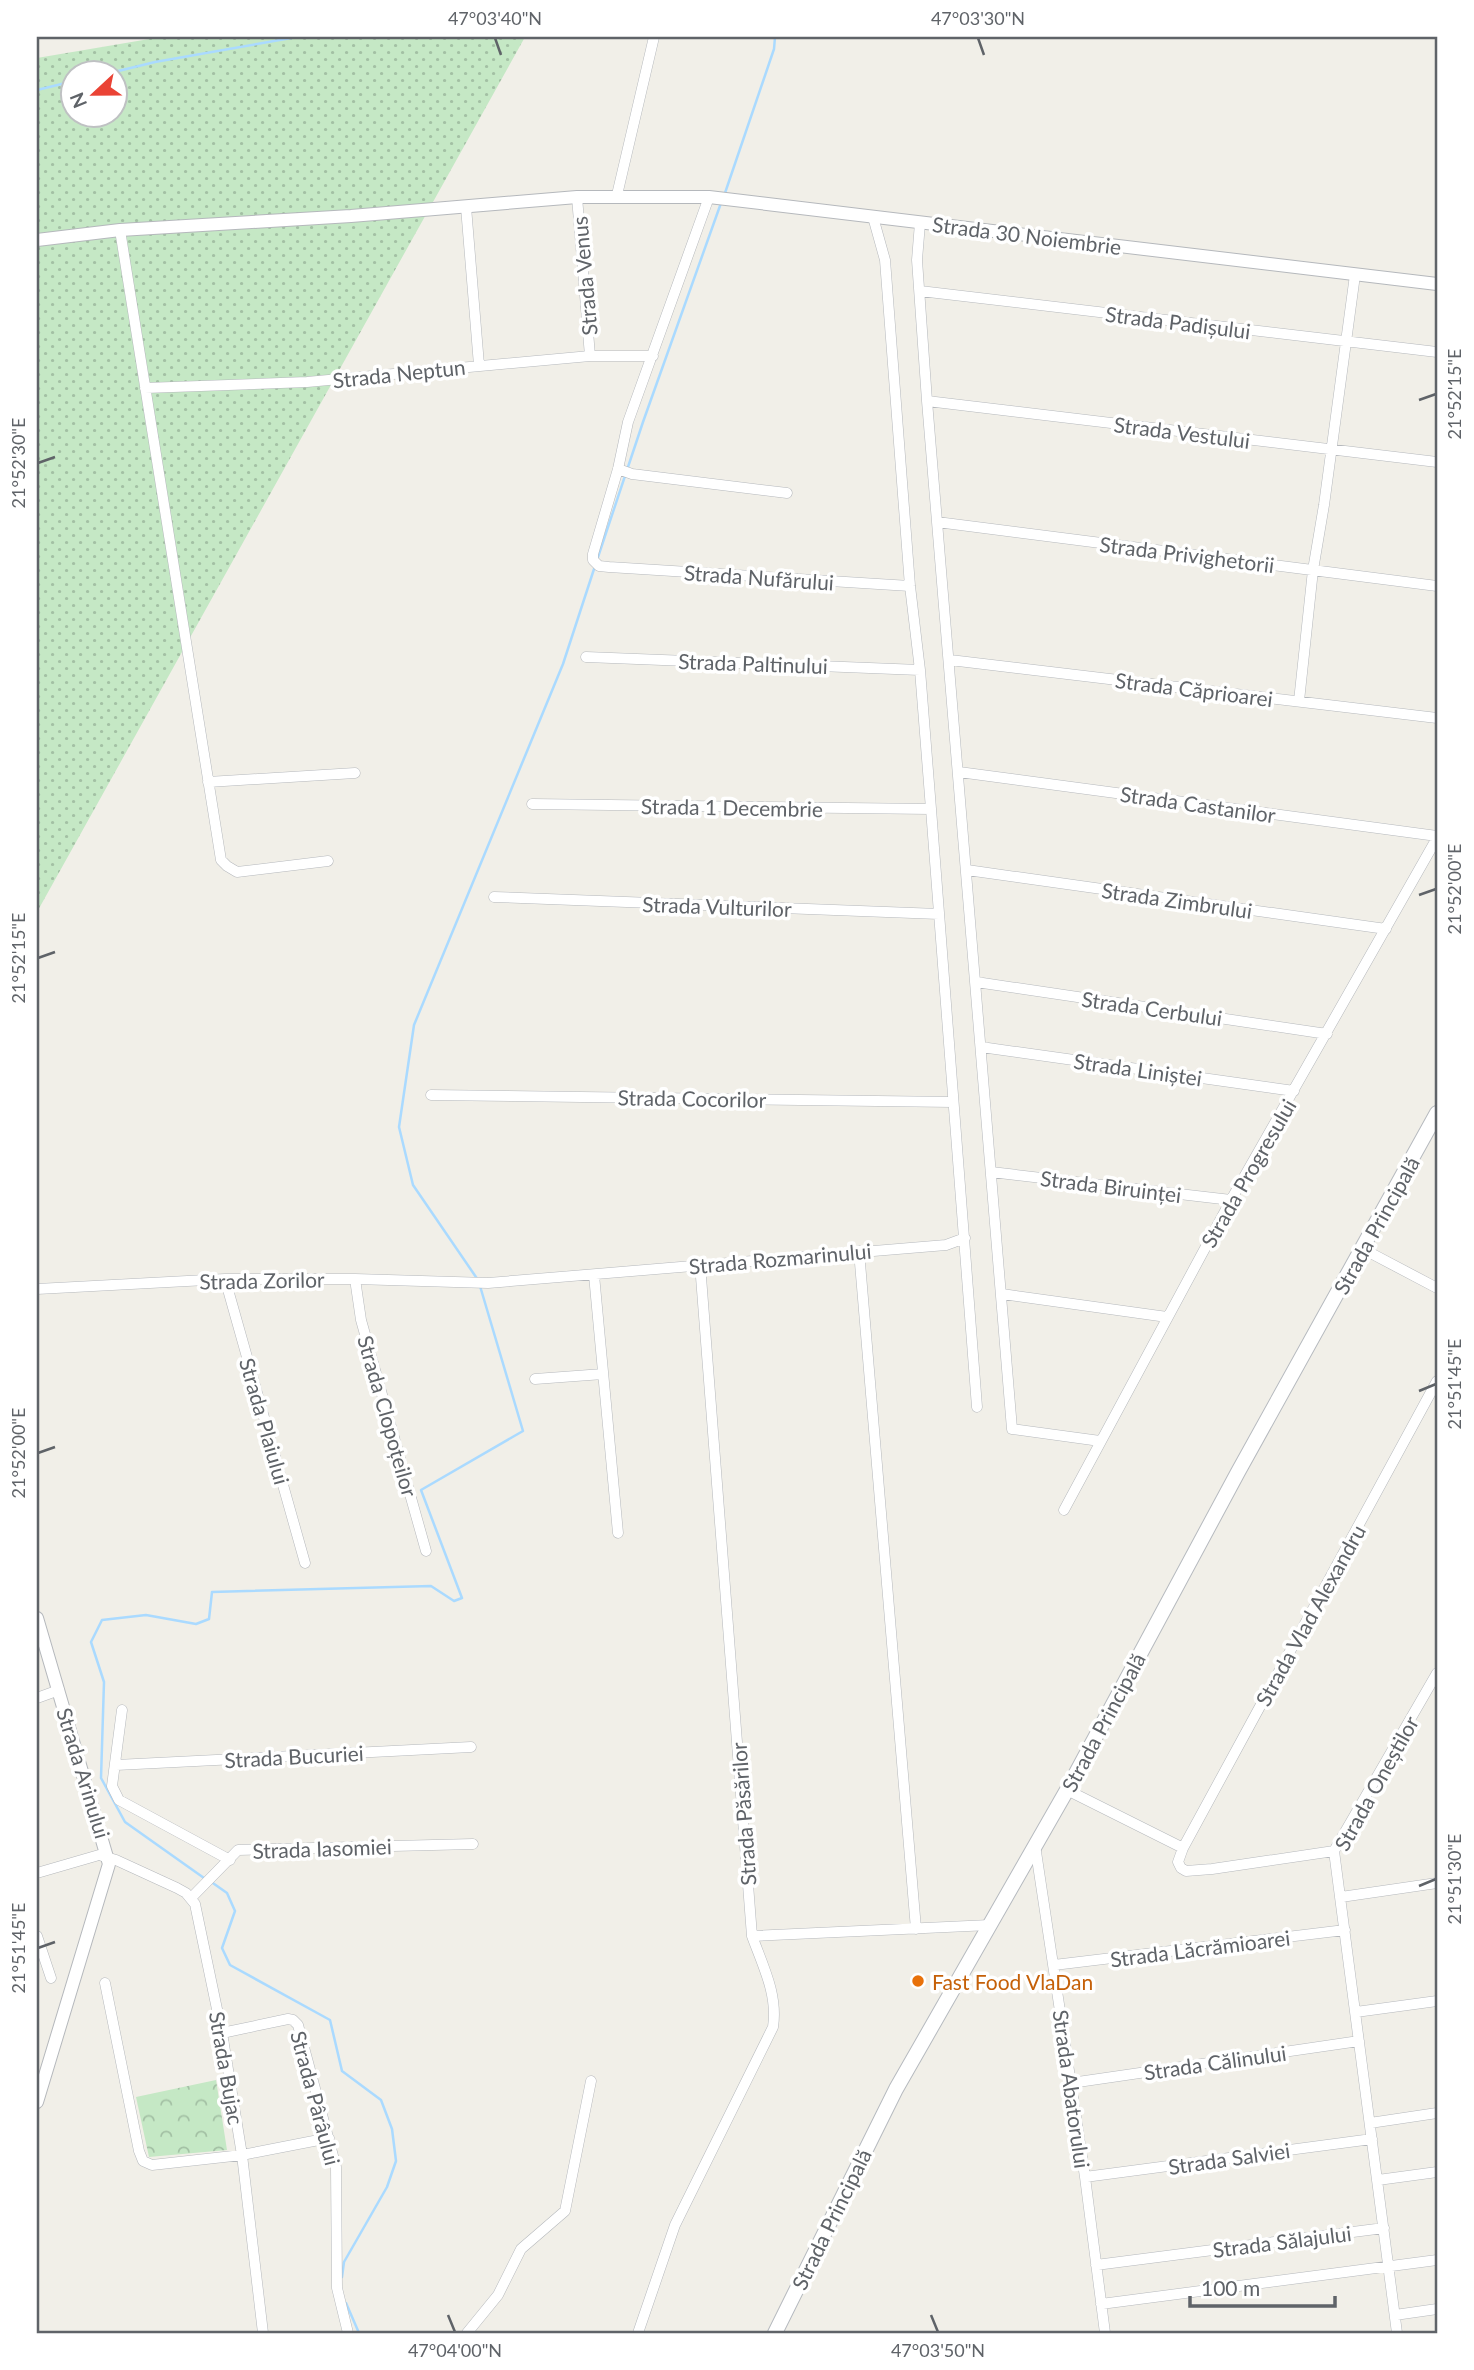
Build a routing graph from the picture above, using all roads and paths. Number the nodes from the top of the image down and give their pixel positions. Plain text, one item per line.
1 (654, 37) edge
2 (617, 195) junction
3 (577, 197) junction
4 (709, 197) junction
5 (466, 206) junction
6 (873, 216) junction
7 (920, 222) junction
8 (120, 230) junction
9 (37, 240) edge
10 (1355, 275) junction
11 (1437, 284) edge
12 (920, 291) junction
13 (1344, 342) junction
14 (1437, 352) edge
15 (590, 356) junction
16 (653, 356) junction
17 (479, 365) junction
18 (145, 388) junction
19 (927, 401) junction
20 (1330, 450) junction
21 (1437, 462) edge
22 (618, 469) junction
23 (787, 493) dead end
24 (937, 522) junction
25 (1313, 570) junction
26 (910, 586) junction
27 (1437, 586) edge
28 (586, 657) dead end
29 (950, 660) junction
30 (920, 670) junction
31 (1299, 701) junction
32 (1437, 718) edge
33 (959, 772) junction
34 (355, 773) dead end
35 (208, 782) junction
36 (532, 804) dead end
37 (931, 809) junction
38 (1437, 837) edge
39 (328, 861) dead end
40 (967, 870) junction
41 (494, 897) dead end
42 (939, 914) junction
43 (1386, 929) junction
44 (976, 982) junction
45 (1327, 1034) junction
46 (981, 1046) junction
47 (1294, 1091) junction
48 (431, 1095) dead end
49 (953, 1102) junction
50 (1437, 1114) edge
51 (991, 1172) junction
52 (1231, 1200) junction
53 (965, 1238) junction
54 (1363, 1248) junction
55 (859, 1251) junction
56 (700, 1264) junction
57 (594, 1275) junction
58 (225, 1279) junction
59 (355, 1279) junction
60 (488, 1283) joint
61 (37, 1289) edge
62 (1437, 1289) edge
63 (1002, 1294) junction
64 (1167, 1317) junction
65 (603, 1374) junction
66 (535, 1379) dead end
67 (1437, 1381) edge
68 (977, 1407) dead end
69 (1100, 1441) junction
70 (1064, 1510) dead end
71 (618, 1533) dead end
72 (426, 1551) dead end
73 (305, 1563) dead end
74 (37, 1618) edge
75 (1437, 1673) edge
76 (59, 1690) junction
77 (1437, 1696) edge
78 (37, 1698) edge
79 (1423, 1699) junction
80 (122, 1710) dead end
81 (471, 1746) dead end
82 (116, 1765) junction
83 (1067, 1790) junction
84 (473, 1844) dead end
85 (1035, 1845) junction
86 (1183, 1848) junction
87 (1334, 1851) junction
88 (108, 1857) junction
89 (230, 1860) junction
90 (37, 1873) edge
91 (1437, 1883) edge
92 (1341, 1897) junction
93 (191, 1898) junction
94 (990, 1925) junction
95 (916, 1929) junction
96 (1345, 1930) junction
97 (37, 1936) edge
98 (752, 1936) junction
99 (1054, 1965) junction
100 (51, 1978) dead end
101 (105, 1983) dead end
102 (1437, 2001) edge
103 (1356, 2012) junction
104 (222, 2033) junction
105 (1359, 2041) junction
106 (590, 2081) dead end
107 (1071, 2083) junction
108 (37, 2102) edge
109 (1437, 2113) edge
110 (1370, 2123) junction
111 (329, 2138) junction
112 (1372, 2139) junction
113 (242, 2155) junction
114 (1437, 2172) edge
115 (1085, 2178) junction
116 (1378, 2180) junction
117 (1384, 2228) junction
118 (1437, 2260) edge
119 (1096, 2265) junction
120 (1389, 2267) junction
121 (1101, 2304) junction
122 (1437, 2309) edge
123 (1395, 2315) junction
124 (262, 2333) edge
125 (348, 2333) edge
126 (467, 2333) edge
127 (638, 2333) edge
128 (775, 2333) edge
129 (1105, 2333) edge
130 (1397, 2333) edge

1 - 2 street
2 - 3 street, Strada 30 Noiembrie
2 - 4 street, Strada 30 Noiembrie
3 - 5 street, Strada 30 Noiembrie
3 - 15 street, Strada Venus
4 - 6 street, Strada 30 Noiembrie
4 - 16 street
5 - 8 street, Strada 30 Noiembrie
5 - 17 street
6 - 7 street, Strada 30 Noiembrie
6 - 26 street
7 - 10 street, Strada 30 Noiembrie
7 - 12 street
8 - 9 street, Strada 30 Noiembrie
8 - 18 street
10 - 11 street, Strada 30 Noiembrie
10 - 13 street
12 - 13 street, Strada Padișului
12 - 19 street
13 - 14 street, Strada Padișului
13 - 20 street
15 - 16 street, Strada Neptun
15 - 17 street, Strada Neptun
16 - 22 street
17 - 18 street, Strada Neptun
18 - 35 street
19 - 20 street, Strada Vestului
19 - 24 street
20 - 21 street, Strada Vestului
20 - 25 street
22 - 23 street
22 - 26 street, Strada Nufărului
24 - 25 street, Strada Privighetorii
24 - 29 street
25 - 27 street, Strada Privighetorii
25 - 31 street
26 - 30 street
28 - 30 street, Strada Paltinului
29 - 31 street, Strada Căprioarei
29 - 33 street
30 - 37 street
31 - 32 street, Strada Căprioarei
33 - 38 street, Strada Castanilor
33 - 40 street
34 - 35 street
35 - 39 street
36 - 37 street, Strada 1 Decembrie
37 - 42 street
38 - 43 street, Strada Progresului
40 - 43 street, Strada Zimbrului
40 - 44 street
41 - 42 street, Strada Vulturilor
42 - 49 street
43 - 45 street, Strada Progresului
44 - 45 street, Strada Cerbului
44 - 46 street
45 - 47 street, Strada Progresului
46 - 47 street, Strada Liniștei
46 - 51 street
47 - 52 street, Strada Progresului
48 - 49 street, Strada Cocorilor
49 - 53 street
50 - 54 main road, Strada Principală
51 - 52 street, Strada Biruinței
51 - 63 street
52 - 64 street, Strada Progresului
53 - 55 street, Strada Rozmarinului
53 - 68 street
54 - 62 street
54 - 83 main road, Strada Principală
55 - 56 street, Strada Rozmarinului
55 - 95 street
56 - 57 street, Strada Rozmarinului
56 - 98 street, Strada Păsărilor
57 - 60 street, Strada Rozmarinului
57 - 65 street
58 - 59 street, Strada Zorilor
58 - 61 street, Strada Zorilor
58 - 73 street, Strada Plaiului
59 - 60 street, Strada Zorilor
59 - 72 street, Strada Clopoțeilor
63 - 64 street
63 - 69 street
64 - 69 street, Strada Progresului
65 - 66 street
65 - 71 street
67 - 86 street, Strada Vlad Alexandru
69 - 70 street, Strada Progresului
74 - 76 street, Strada Arinului
75 - 79 street, Strada Oneștilor
76 - 78 street
76 - 88 street, Strada Arinului
77 - 79 street
79 - 87 street, Strada Oneștilor
80 - 82 street
81 - 82 street, Strada Bucuriei
82 - 89 street
83 - 85 main road, Strada Principală
83 - 86 street
84 - 89 street, Strada Iasomiei
85 - 94 main road, Strada Principală
85 - 99 street, Strada Abatorului
86 - 87 street
87 - 92 street, Strada Oneștilor
88 - 90 street, Strada Arinului
88 - 93 street
88 - 108 street
89 - 93 street, Strada Iasomiei
91 - 92 street
92 - 96 street, Strada Oneștilor
93 - 104 street, Strada Bujac
94 - 95 street
94 - 128 main road, Strada Principală
95 - 98 street
96 - 99 street, Strada Lăcrămioarei
96 - 103 street, Strada Oneștilor
97 - 100 street
98 - 127 street, Strada Păsărilor
99 - 107 street, Strada Abatorului
101 - 113 street
102 - 103 street
103 - 105 street, Strada Oneștilor
104 - 111 street, Strada Pârâului
104 - 113 street, Strada Bujac
105 - 107 street, Strada Călinului
105 - 110 street, Strada Oneștilor
106 - 126 street
107 - 115 street, Strada Abatorului
109 - 110 street
110 - 112 street, Strada Oneștilor
111 - 113 street
111 - 125 street, Strada Pârâului
112 - 115 street, Strada Salviei
112 - 116 street, Strada Oneștilor
113 - 124 street, Strada Bujac
114 - 116 street
115 - 119 street, Strada Abatorului
116 - 117 street, Strada Oneștilor
117 - 119 street, Strada Sălajului
117 - 120 street, Strada Oneștilor
118 - 120 street
119 - 121 street, Strada Abatorului
120 - 121 street
120 - 123 street, Strada Oneștilor
121 - 129 street, Strada Abatorului
122 - 123 street
123 - 130 street, Strada Oneștilor

